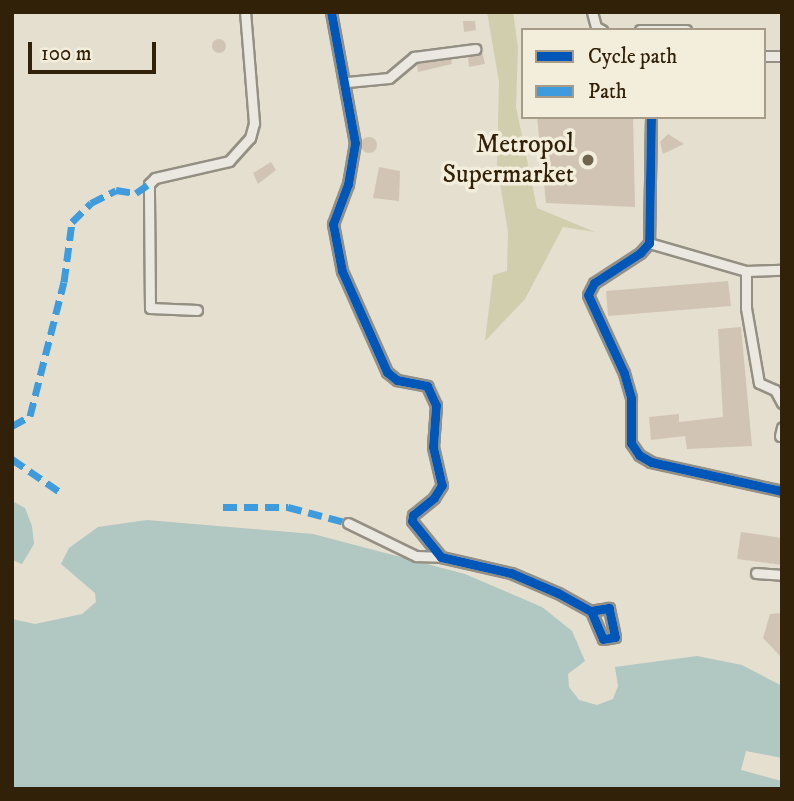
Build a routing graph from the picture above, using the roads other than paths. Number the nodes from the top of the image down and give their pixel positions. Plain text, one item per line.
1 (246, 12) edge
2 (331, 12) edge
3 (592, 12) edge
4 (598, 28) edge
5 (475, 49) dead end
6 (347, 82) junction
7 (651, 119) edge
8 (649, 243) junction
9 (782, 270) edge
10 (746, 271) junction
11 (197, 310) dead end
12 (782, 403) edge
13 (782, 491) edge
14 (348, 523) dead end
15 (441, 557) junction
16 (756, 573) dead end
17 (782, 575) edge
18 (591, 611) dead end

1 - 11 street
2 - 6 street
3 - 4 street
5 - 6 street
6 - 15 street
7 - 8 street
8 - 10 street
8 - 13 street
9 - 10 street
10 - 12 street
14 - 15 street
15 - 18 street
16 - 17 street

